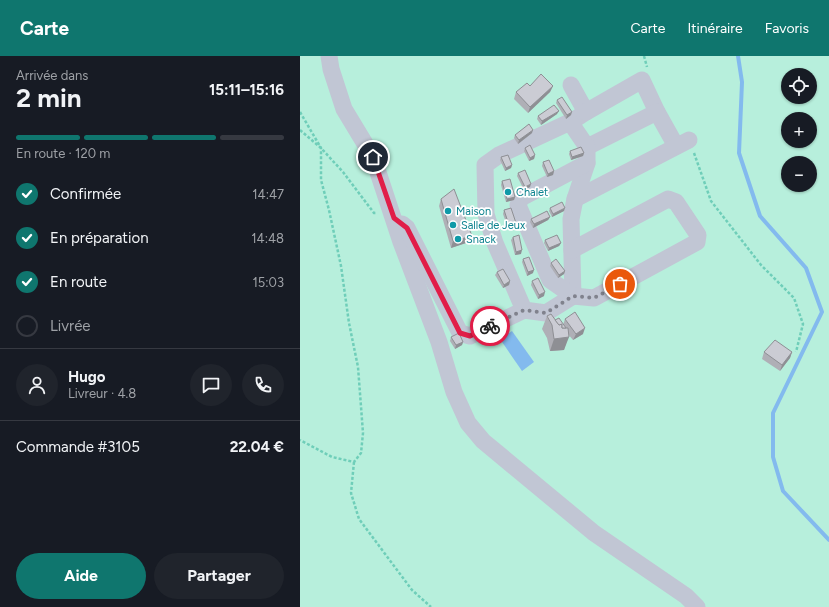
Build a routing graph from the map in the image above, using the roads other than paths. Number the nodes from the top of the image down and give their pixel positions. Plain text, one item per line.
1 (329, 56) edge
2 (571, 85) dead end
3 (586, 112) junction
4 (657, 112) junction
5 (570, 122) junction
6 (587, 155) junction
7 (575, 199) junction
8 (392, 215) junction
9 (572, 250) junction
10 (573, 296) junction
11 (524, 310) junction
12 (697, 607) edge

1 - 8 street
2 - 3 street
3 - 4 street
3 - 5 street
4 - 6 street
4 - 7 street
5 - 6 street
5 - 11 street
6 - 7 street
6 - 10 street
7 - 9 street
8 - 11 street
8 - 12 street
9 - 10 street
9 - 10 street
10 - 11 street

